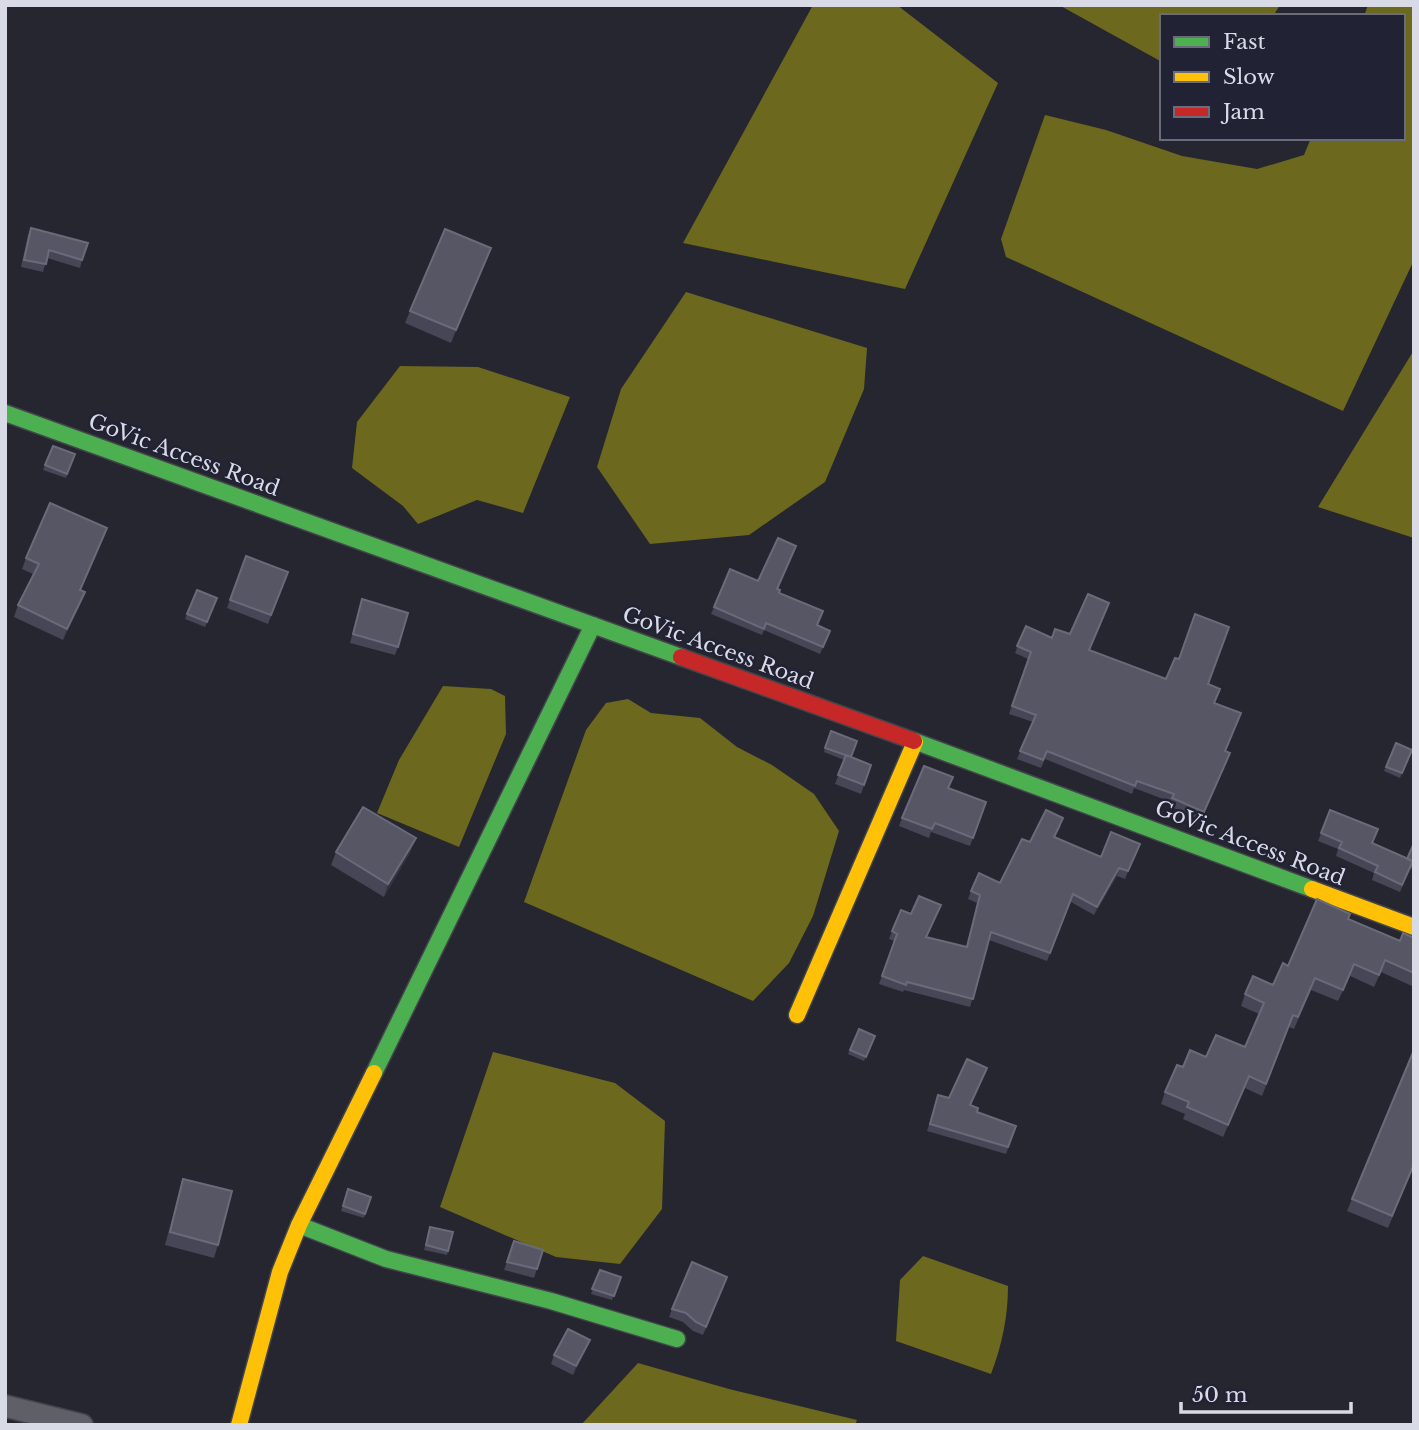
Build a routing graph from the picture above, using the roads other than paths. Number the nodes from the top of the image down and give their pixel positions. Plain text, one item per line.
1 (5, 413) edge
2 (593, 625) junction
3 (915, 742) junction
4 (1414, 927) edge
5 (797, 1014) dead end
6 (299, 1225) junction
7 (677, 1339) dead end
8 (5, 1406) edge
9 (82, 1425) edge
10 (239, 1425) edge

1 - 2 street, GoVic Access Road
2 - 3 street, GoVic Access Road
2 - 6 street
3 - 4 street, GoVic Access Road
3 - 5 street
6 - 7 street
6 - 10 street
8 - 9 street

